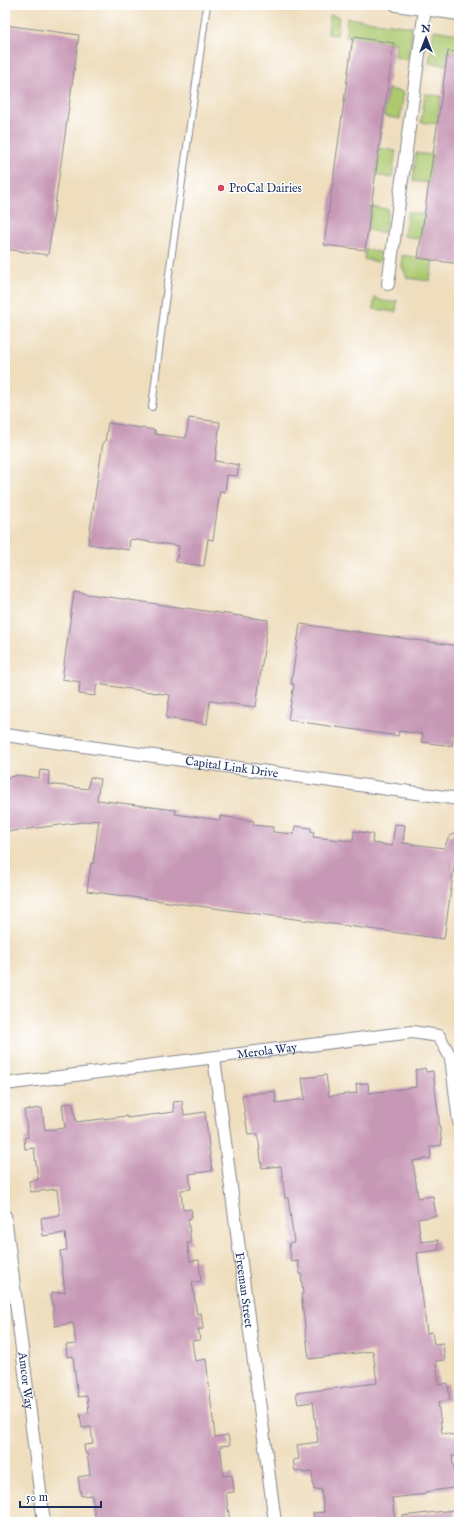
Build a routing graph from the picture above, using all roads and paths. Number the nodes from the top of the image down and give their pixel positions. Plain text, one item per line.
1 (207, 5) edge
2 (396, 5) edge
3 (425, 9) junction
4 (459, 14) edge
5 (388, 284) dead end
6 (152, 407) dead end
7 (5, 735) edge
8 (459, 799) edge
9 (214, 1058) junction
10 (5, 1084) edge
11 (459, 1122) edge
12 (5, 1216) edge
13 (44, 1522) edge
14 (275, 1522) edge

1 - 6 lane
2 - 3 street
3 - 4 street
3 - 5 street
7 - 8 street, Capital Link Drive
9 - 10 street, Merola Way
9 - 11 street, Merola Way
9 - 14 street, Freeman Street
12 - 13 street, Amcor Way

